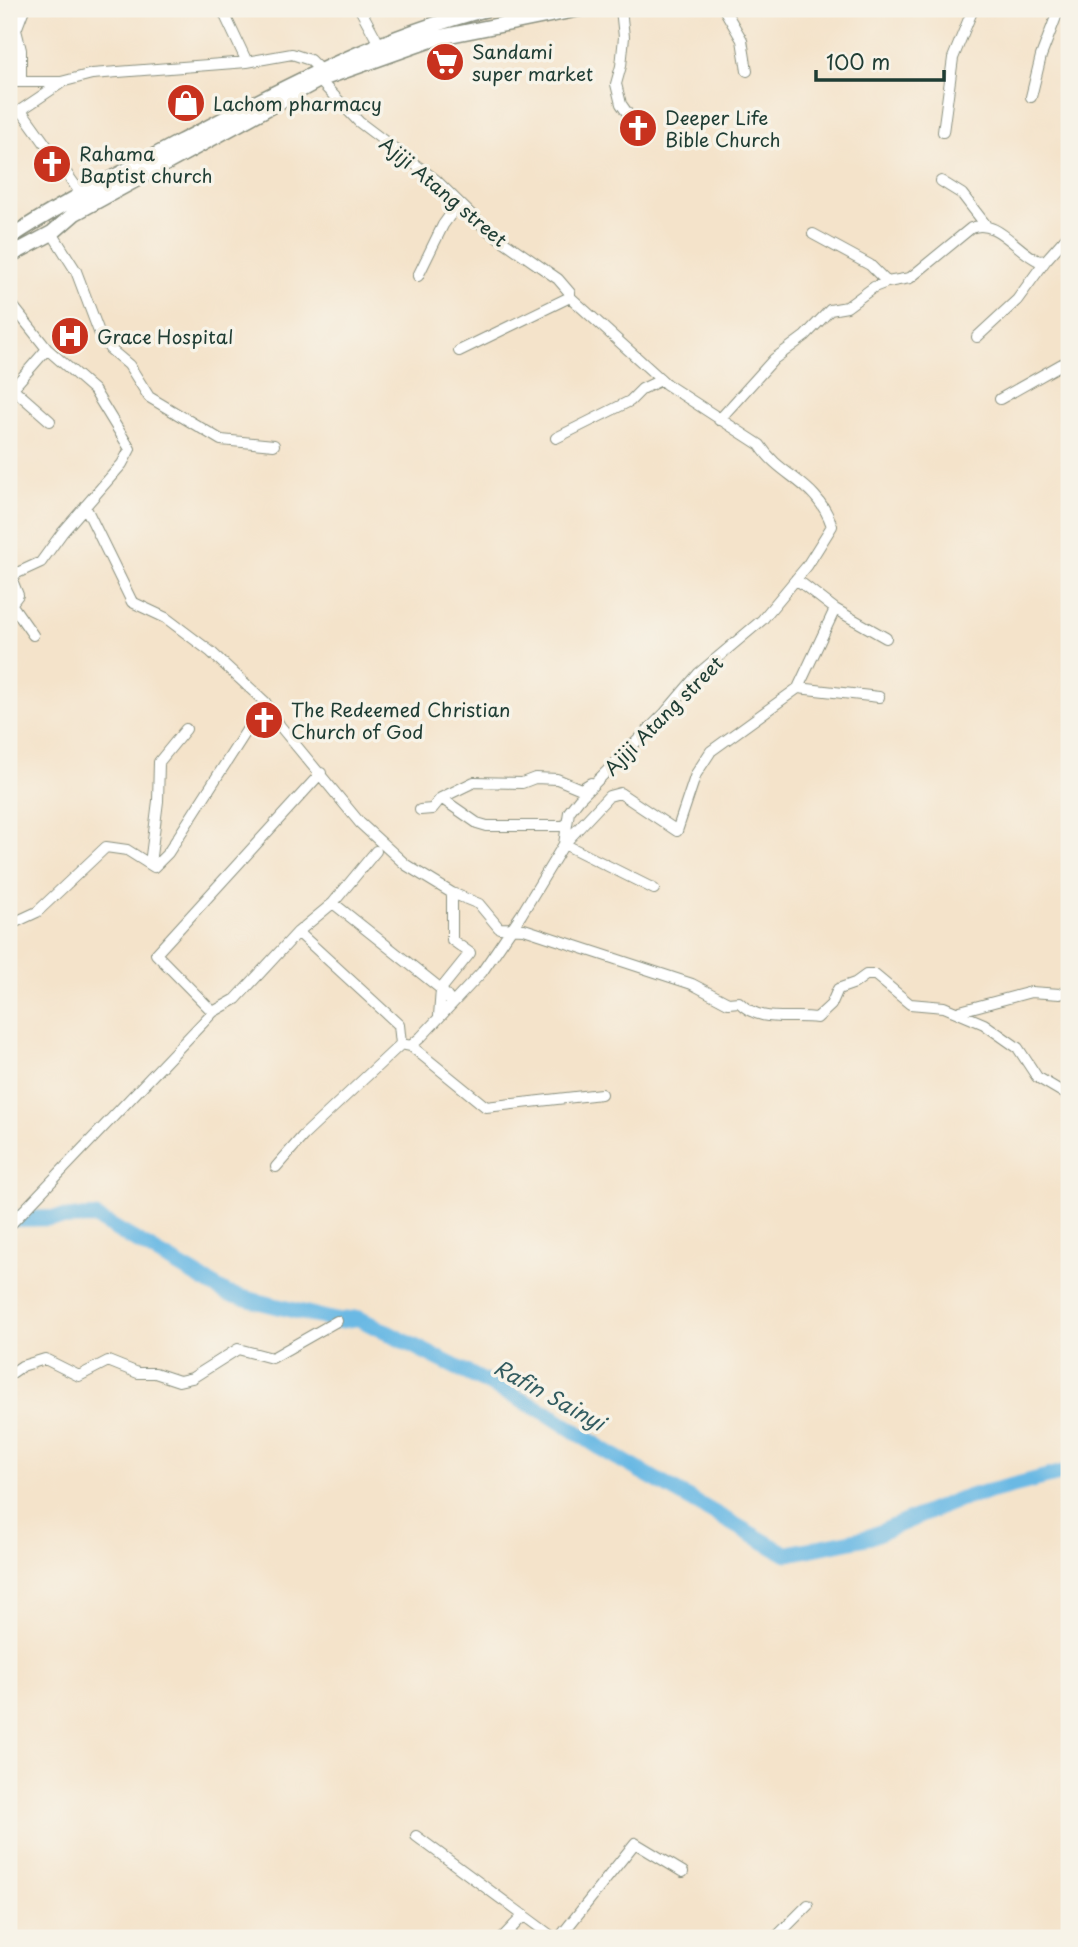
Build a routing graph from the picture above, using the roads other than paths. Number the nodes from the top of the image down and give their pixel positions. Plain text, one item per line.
1 (24, 9) edge
2 (222, 9) edge
3 (360, 9) edge
4 (487, 9) edge
5 (580, 9) edge
6 (621, 9) edge
7 (724, 9) edge
8 (973, 9) edge
9 (1059, 9) edge
10 (379, 44) junction
11 (247, 62) junction
12 (747, 71) dead end
13 (319, 74) junction
14 (9, 82) edge
15 (21, 82) junction
16 (61, 82) junction
17 (1031, 97) dead end
18 (21, 110) junction
19 (9, 118) edge
20 (635, 124) dead end
21 (943, 132) dead end
22 (941, 181) dead end
23 (82, 195) junction
24 (458, 204) junction
25 (985, 224) junction
26 (52, 233) junction
27 (813, 234) dead end
28 (1069, 234) edge
29 (9, 238) edge
30 (9, 256) edge
31 (1046, 260) junction
32 (418, 276) dead end
33 (887, 282) junction
34 (570, 298) junction
35 (9, 301) edge
36 (977, 337) dead end
37 (47, 349) junction
38 (459, 351) dead end
39 (1069, 360) edge
40 (661, 380) junction
41 (11, 386) edge
42 (1000, 399) dead end
43 (50, 421) dead end
44 (719, 421) junction
45 (556, 438) dead end
46 (274, 445) dead end
47 (85, 506) junction
48 (12, 574) edge
49 (796, 579) junction
50 (10, 606) edge
51 (835, 609) junction
52 (33, 635) dead end
53 (886, 638) dead end
54 (798, 688) junction
55 (878, 697) dead end
56 (265, 702) junction
57 (186, 729) dead end
58 (321, 773) junction
59 (601, 778) junction
60 (441, 798) junction
61 (420, 810) dead end
62 (565, 825) junction
63 (564, 844) junction
64 (376, 851) dead end
65 (150, 864) junction
66 (654, 889) dead end
67 (452, 893) junction
68 (332, 903) junction
69 (9, 925) edge
70 (511, 928) junction
71 (298, 932) junction
72 (441, 989) junction
73 (1069, 990) edge
74 (452, 1003) junction
75 (960, 1011) junction
76 (213, 1012) junction
77 (439, 1016) junction
78 (406, 1045) junction
79 (601, 1094) dead end
80 (1069, 1096) edge
81 (276, 1167) dead end
82 (9, 1226) edge
83 (337, 1321) dead end
84 (9, 1375) edge
85 (416, 1836) dead end
86 (683, 1872) dead end
87 (808, 1905) dead end
88 (524, 1915) junction
89 (502, 1938) edge
90 (554, 1938) edge
91 (559, 1938) edge
92 (775, 1938) edge

1 - 15 street
2 - 11 street
3 - 10 street
4 - 10 main road
5 - 13 main road
6 - 20 street
7 - 12 street
8 - 21 street
9 - 17 street
10 - 13 main road
11 - 13 street
11 - 16 street
13 - 23 main road
13 - 24 street, Ajiji Atang street
13 - 26 main road
14 - 15 street
15 - 16 street
16 - 18 street
18 - 19 street
18 - 23 street
22 - 25 street
23 - 29 main road
24 - 32 street
24 - 34 street, Ajiji Atang street
25 - 31 street
25 - 33 street
26 - 30 main road
26 - 46 street
27 - 33 street
28 - 31 street
31 - 36 street
33 - 44 street
34 - 38 street
34 - 40 street, Ajiji Atang street
35 - 37 street
37 - 41 street
37 - 47 street
39 - 42 street
40 - 44 street, Ajiji Atang street
40 - 45 street
41 - 43 street
44 - 49 street, Ajiji Atang street
47 - 48 street
47 - 56 street
48 - 50 street
49 - 51 street
49 - 59 street, Ajiji Atang street
50 - 52 street
51 - 53 street
51 - 54 street
54 - 55 street
54 - 63 street
56 - 58 street
56 - 65 street
57 - 65 street
58 - 67 street
58 - 76 street
59 - 60 street
59 - 62 street, Ajiji Atang street
60 - 61 street
60 - 62 street
62 - 63 street, Ajiji Atang street
63 - 66 street
63 - 70 street, Ajiji Atang street
64 - 68 street
65 - 69 street
67 - 70 street
67 - 72 street
68 - 71 street
68 - 72 street
70 - 74 street, Ajiji Atang street
70 - 75 street
71 - 76 street
71 - 78 street
72 - 74 street
72 - 77 street
73 - 75 street
74 - 77 street, Ajiji Atang street
75 - 80 street
76 - 82 street
77 - 78 street, Ajiji Atang street
78 - 79 street
78 - 81 street, Ajiji Atang street
83 - 84 street
85 - 88 street
86 - 91 street
87 - 92 street
88 - 89 street
88 - 90 street

